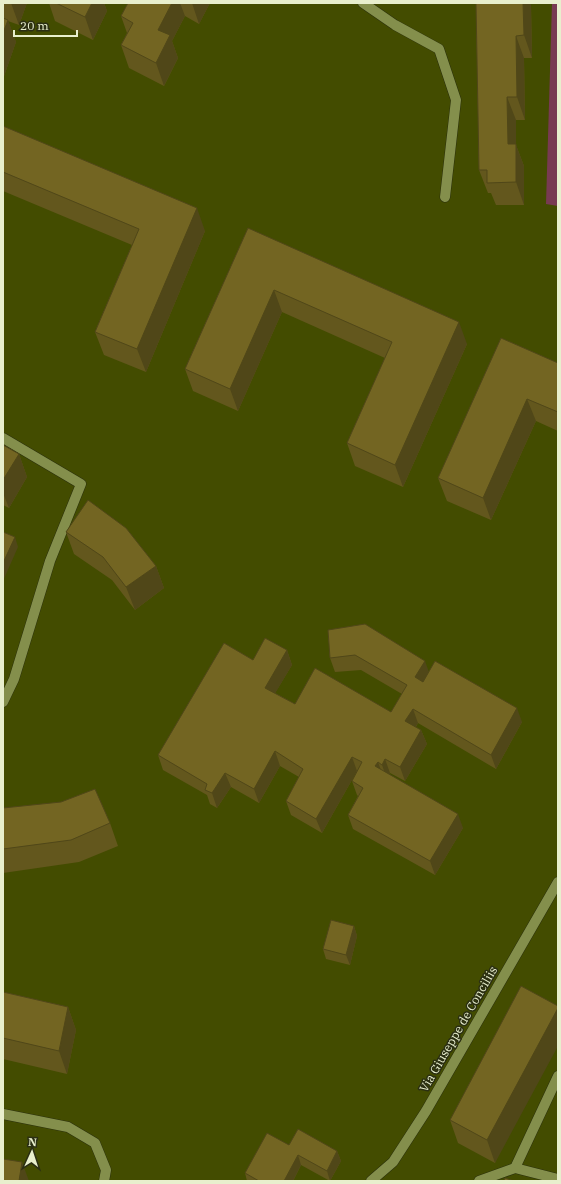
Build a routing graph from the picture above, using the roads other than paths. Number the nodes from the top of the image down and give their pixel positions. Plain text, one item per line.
1 (363, 3) edge
2 (445, 197) dead end
3 (3, 438) edge
4 (3, 702) edge
5 (558, 882) edge
6 (558, 1076) edge
7 (3, 1114) edge
8 (515, 1168) junction
9 (558, 1179) edge
10 (104, 1181) edge
11 (371, 1181) edge
12 (480, 1181) edge

1 - 2 street
3 - 4 street
5 - 11 street, Via Giuseppe de Conciliis
6 - 8 street
7 - 10 street
8 - 9 street
8 - 12 street

